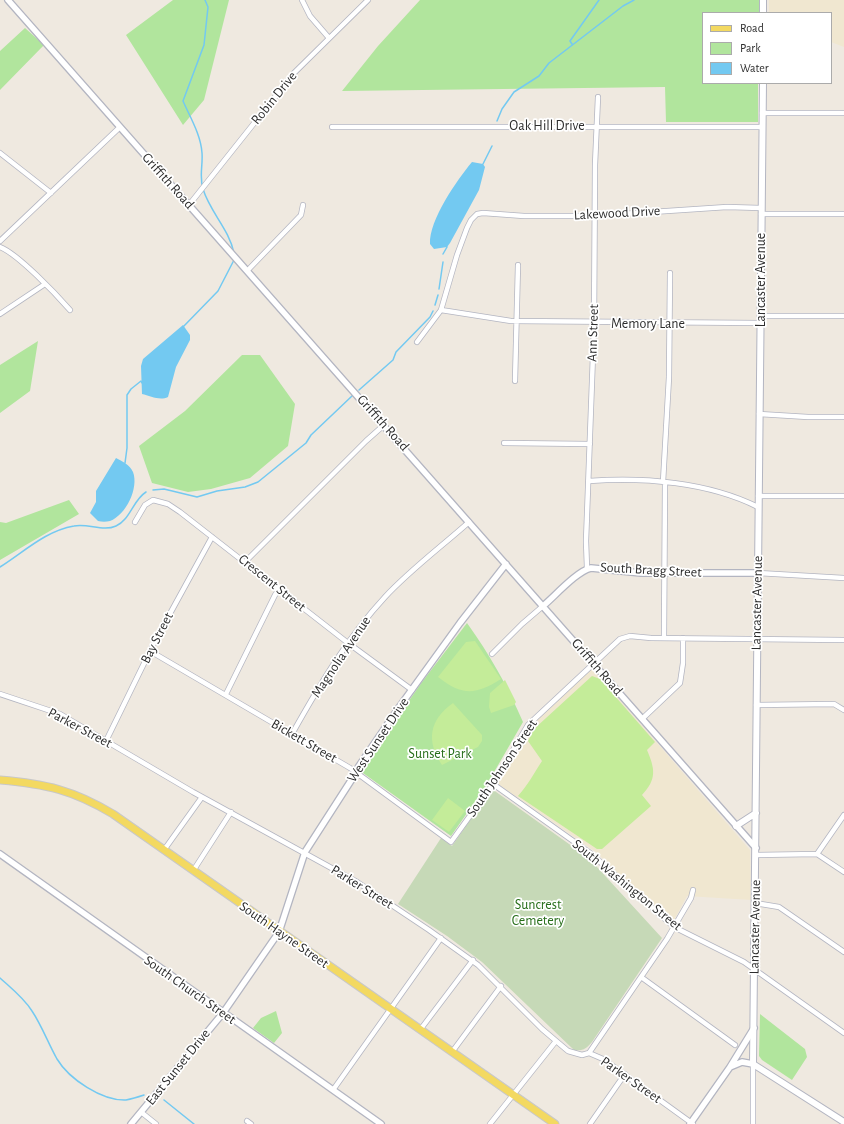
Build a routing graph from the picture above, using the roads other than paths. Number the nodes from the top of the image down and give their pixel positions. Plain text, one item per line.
1 (8, 0) edge
2 (302, 0) edge
3 (368, 0) edge
4 (763, 0) edge
5 (763, 12) edge
6 (330, 38) junction
7 (763, 84) edge
8 (598, 97) dead end
9 (762, 113) junction
10 (844, 113) edge
11 (597, 126) junction
12 (120, 127) junction
13 (332, 127) dead end
14 (762, 127) junction
15 (0, 153) edge
16 (51, 193) junction
17 (189, 205) junction
18 (303, 205) dead end
19 (761, 211) junction
20 (844, 214) edge
21 (594, 216) junction
22 (0, 241) edge
23 (0, 247) edge
24 (518, 265) dead end
25 (246, 271) junction
26 (670, 273) dead end
27 (45, 284) junction
28 (70, 310) dead end
29 (441, 310) junction
30 (0, 314) edge
31 (760, 316) junction
32 (844, 316) edge
33 (516, 321) junction
34 (594, 323) junction
35 (760, 323) junction
36 (668, 324) junction
37 (417, 342) dead end
38 (515, 381) dead end
39 (759, 414) junction
40 (844, 417) edge
41 (384, 425) junction
42 (504, 443) dead end
43 (590, 444) junction
44 (589, 481) junction
45 (664, 483) junction
46 (758, 496) junction
47 (844, 496) edge
48 (758, 507) junction
49 (135, 522) dead end
50 (469, 522) junction
51 (212, 537) junction
52 (245, 562) junction
53 (506, 564) junction
54 (587, 568) junction
55 (663, 573) junction
56 (758, 573) junction
57 (844, 578) edge
58 (279, 590) junction
59 (543, 606) junction
60 (664, 638) junction
61 (683, 638) junction
62 (757, 638) junction
63 (844, 640) edge
64 (348, 643) junction
65 (150, 651) junction
66 (492, 654) dead end
67 (593, 662) junction
68 (412, 690) junction
69 (0, 694) edge
70 (226, 694) junction
71 (756, 705) junction
72 (844, 710) edge
73 (642, 719) junction
74 (292, 734) junction
75 (106, 741) junction
76 (356, 772) junction
77 (0, 780) edge
78 (493, 784) junction
79 (202, 797) junction
80 (231, 812) junction
81 (756, 813) junction
82 (844, 815) edge
83 (736, 826) junction
84 (451, 842) joint
85 (756, 848) junction
86 (164, 850) junction
87 (304, 852) junction
88 (0, 854) edge
89 (817, 854) junction
90 (756, 855) junction
91 (193, 871) junction
92 (844, 872) edge
93 (693, 890) dead end
94 (755, 903) junction
95 (674, 927) junction
96 (279, 932) junction
97 (441, 938) junction
98 (844, 952) edge
99 (472, 960) junction
100 (754, 970) junction
101 (641, 977) junction
102 (500, 986) junction
103 (390, 1009) junction
104 (222, 1013) junction
105 (755, 1026) junction
106 (420, 1030) junction
107 (844, 1033) edge
108 (556, 1041) junction
109 (735, 1044) dead end
110 (452, 1052) junction
111 (588, 1053) junction
112 (754, 1064) junction
113 (730, 1067) junction
114 (625, 1074) junction
115 (333, 1090) junction
116 (513, 1094) junction
117 (141, 1112) junction
118 (844, 1122) edge
119 (691, 1123) edge
120 (131, 1124) edge
121 (156, 1124) edge
122 (381, 1124) edge
123 (490, 1124) edge
124 (555, 1124) edge
125 (590, 1124) edge
126 (753, 1124) edge

1 - 12 street, Griffith Road
2 - 6 street
3 - 6 street, Robin Drive
4 - 5 main road
6 - 17 street, Robin Drive
7 - 9 main road, Lancaster Avenue
8 - 11 street, Ann Street
9 - 10 street
9 - 14 main road, Lancaster Avenue
11 - 13 street, Oak Hill Drive
11 - 14 street, Oak Hill Drive
11 - 21 street, Ann Street
12 - 16 street
12 - 17 street, Griffith Road
14 - 19 main road, Lancaster Avenue
15 - 16 street
16 - 22 street
17 - 25 street, Griffith Road
18 - 25 street
19 - 20 street, Lakewood Drive
19 - 21 street, Lakewood Drive
19 - 31 main road, Lancaster Avenue
21 - 29 street, Lakewood Drive
21 - 34 street, Ann Street
23 - 27 street
24 - 33 street
25 - 41 street, Griffith Road
26 - 36 street
27 - 28 street
27 - 30 street
29 - 33 street, Memory Lane
29 - 37 street
31 - 32 street
31 - 35 main road, Lancaster Avenue
33 - 34 street, Memory Lane
33 - 38 street
34 - 36 street, Memory Lane
34 - 43 street, Ann Street
35 - 36 street, Memory Lane
35 - 39 main road, Lancaster Avenue
36 - 45 street
39 - 40 street
39 - 46 main road, Lancaster Avenue
41 - 50 street, Griffith Road
41 - 52 street
42 - 43 street
43 - 44 street, Ann Street
44 - 45 street
44 - 54 street, Ann Street
45 - 48 street
45 - 55 street
46 - 47 street
46 - 48 main road, Lancaster Avenue
48 - 56 main road, Lancaster Avenue
49 - 51 street, Crescent Street
50 - 53 street, Griffith Road
50 - 64 street, Magnolia Avenue
51 - 52 street, Crescent Street
51 - 65 street, Bay Street
52 - 58 street, Crescent Street
53 - 59 street, Griffith Road
53 - 68 street, West Sunset Drive
54 - 55 street, South Bragg Street
54 - 59 street, South Bragg Street
55 - 56 street, South Bragg Street
55 - 60 street
56 - 57 street, South Bragg Street
56 - 62 main road, Lancaster Avenue
58 - 64 street, Crescent Street
58 - 70 street
59 - 66 street, South Bragg Street
59 - 67 street, Griffith Road
60 - 61 street, South Johnson Street
60 - 67 street, South Johnson Street
61 - 62 street, South Johnson Street
61 - 73 street
62 - 63 street, South Johnson Street
62 - 71 main road, Lancaster Avenue
64 - 68 street, Crescent Street
64 - 74 street, Magnolia Avenue
65 - 70 street, Bickett Street
65 - 75 street, Bay Street
67 - 73 street, Griffith Road
67 - 78 street, South Johnson Street
68 - 76 street, West Sunset Drive
69 - 75 street, Parker Street
70 - 74 street, Bickett Street
71 - 72 street
71 - 81 main road, Lancaster Avenue
73 - 83 street, Griffith Road
74 - 76 street, Bickett Street
75 - 79 street, Parker Street
76 - 84 street, Bickett Street
76 - 87 street, West Sunset Drive
77 - 86 main road, South Hayne Street
78 - 84 street, South Johnson Street
78 - 95 street, South Washington Street
79 - 80 street, Parker Street
79 - 86 street
80 - 87 street, Parker Street
80 - 91 street
81 - 83 main road
81 - 85 main road, Lancaster Avenue
82 - 89 street
83 - 85 street, Griffith Road
85 - 90 main road, Lancaster Avenue
86 - 91 main road, South Hayne Street
87 - 96 street, West Sunset Drive
87 - 97 street, Parker Street
88 - 104 street, South Church Street
89 - 90 street
89 - 92 street
90 - 94 main road, Lancaster Avenue
91 - 96 main road, South Hayne Street
93 - 95 street
94 - 98 street
94 - 100 main road, Lancaster Avenue
95 - 100 street, South Washington Street
95 - 101 street
96 - 103 main road, South Hayne Street
96 - 104 street, East Sunset Drive
97 - 99 street, Parker Street
97 - 103 street
99 - 102 street, Parker Street
99 - 106 street
100 - 105 main road, Lancaster Avenue
100 - 107 street, South Washington Street
101 - 109 street
101 - 111 street
102 - 108 street, Parker Street
102 - 110 street
103 - 106 main road, South Hayne Street
103 - 115 street
104 - 115 street, South Church Street
104 - 117 street, East Sunset Drive
105 - 112 main road, Lancaster Avenue
105 - 113 street
106 - 110 main road, South Hayne Street
108 - 111 street, Parker Street
108 - 116 street
110 - 116 main road, South Hayne Street
111 - 114 street, Parker Street
112 - 113 street
112 - 118 main road
112 - 126 street, Lancaster Avenue
113 - 119 street
114 - 119 street, Parker Street
114 - 125 street
115 - 122 street, South Church Street
116 - 123 street
116 - 124 main road, South Hayne Street
117 - 120 street, East Sunset Drive
117 - 121 street

